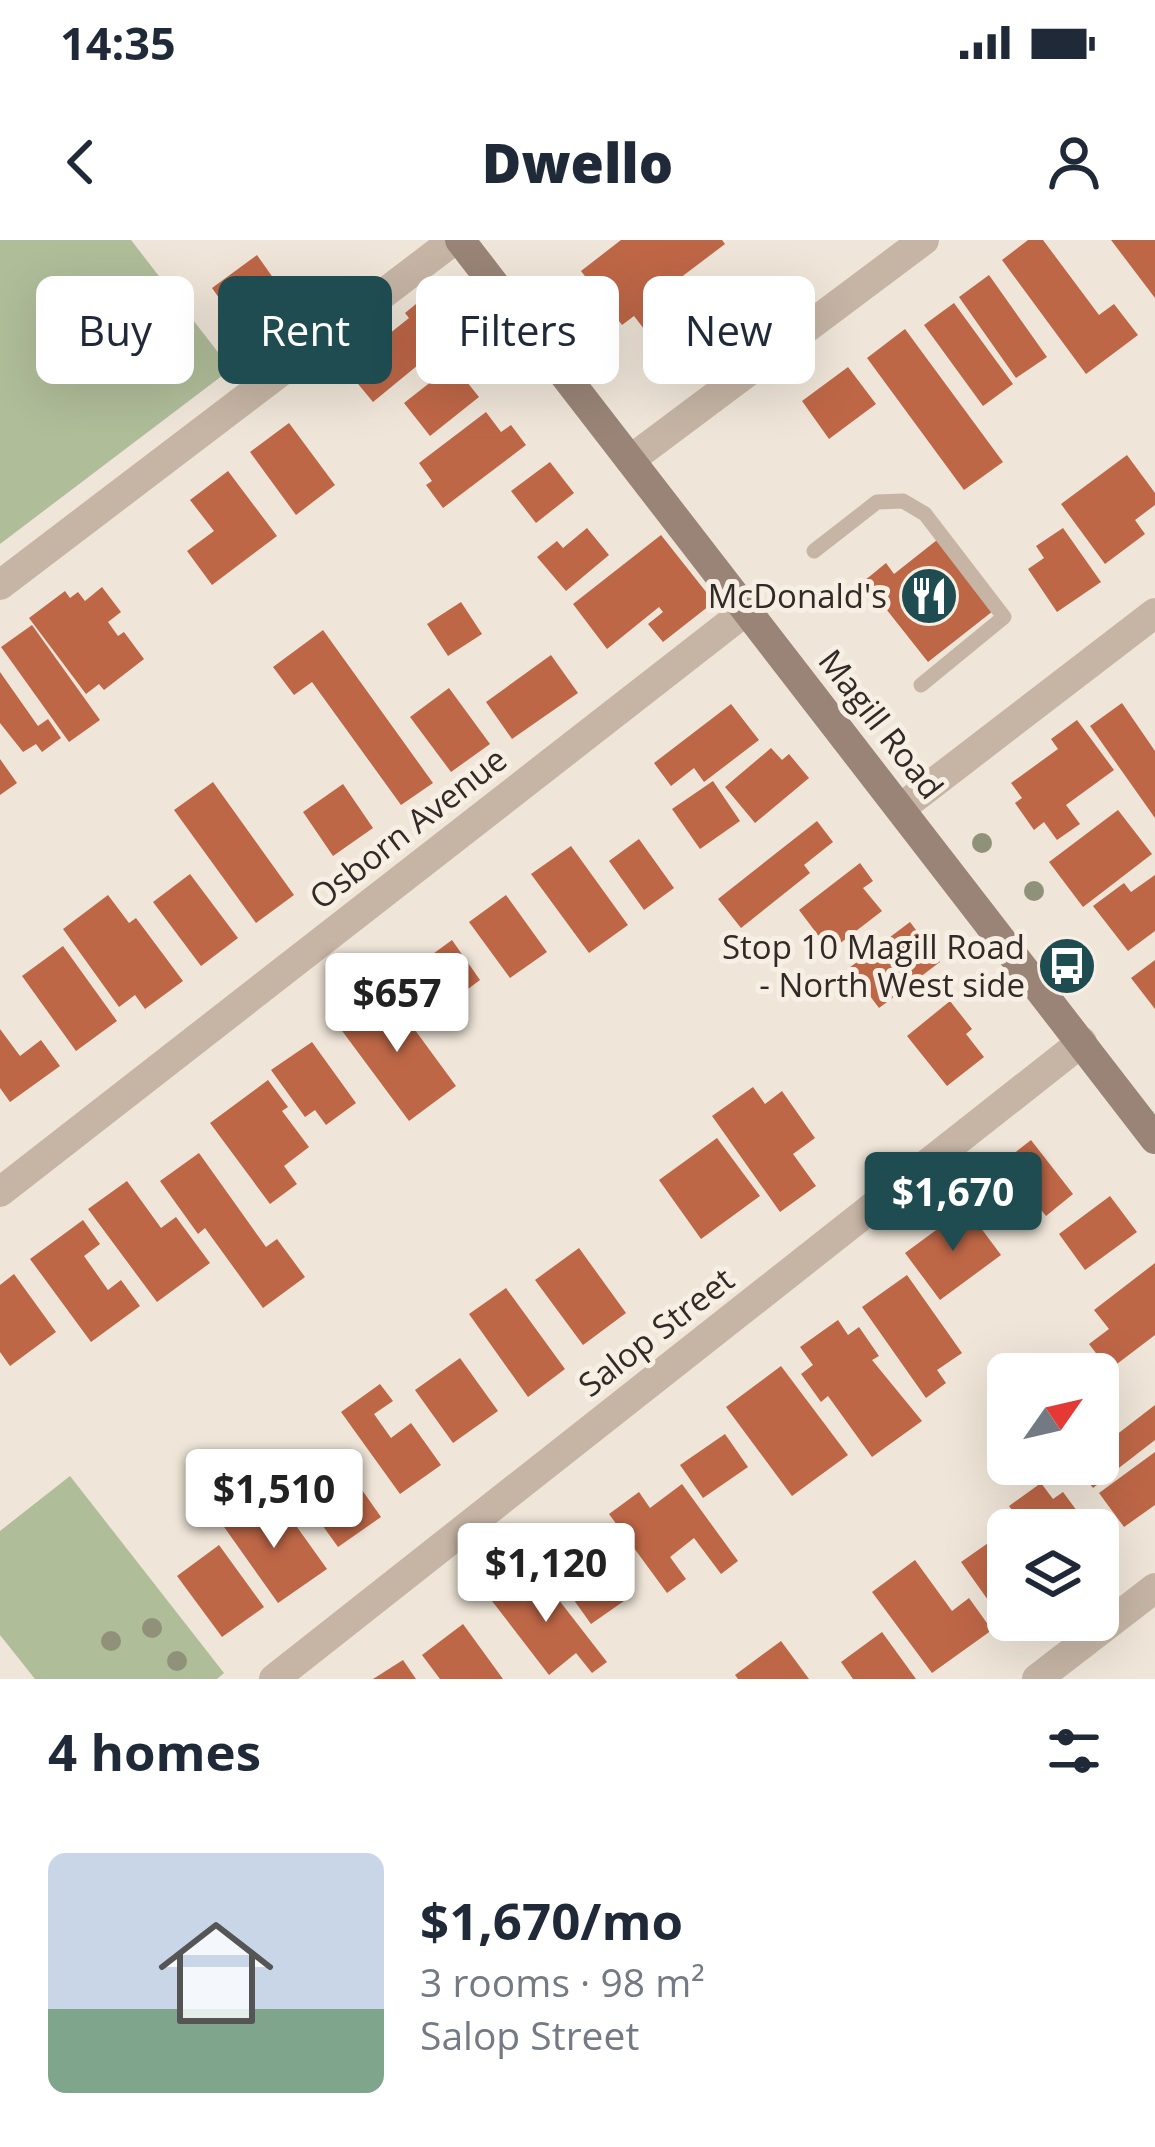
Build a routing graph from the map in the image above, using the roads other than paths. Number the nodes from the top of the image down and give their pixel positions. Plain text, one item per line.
1 (457, 240) edge
2 (924, 240) edge
3 (630, 460) junction
4 (814, 551) dead end
5 (0, 585) edge
6 (747, 610) junction
7 (1155, 613) edge
8 (921, 685) dead end
9 (902, 808) junction
10 (1082, 1042) junction
11 (1155, 1139) edge
12 (0, 1192) edge
13 (1155, 1588) edge
14 (274, 1679) edge
15 (1037, 1679) edge

1 - 3 main road, Magill Road
1 - 5 street
2 - 3 street
3 - 6 main road, Magill Road
4 - 8 lane
6 - 9 main road, Magill Road
6 - 12 street, Osborn Avenue
7 - 9 street
9 - 10 main road, Magill Road
10 - 11 main road, Magill Road
10 - 14 street, Salop Street
13 - 15 street

